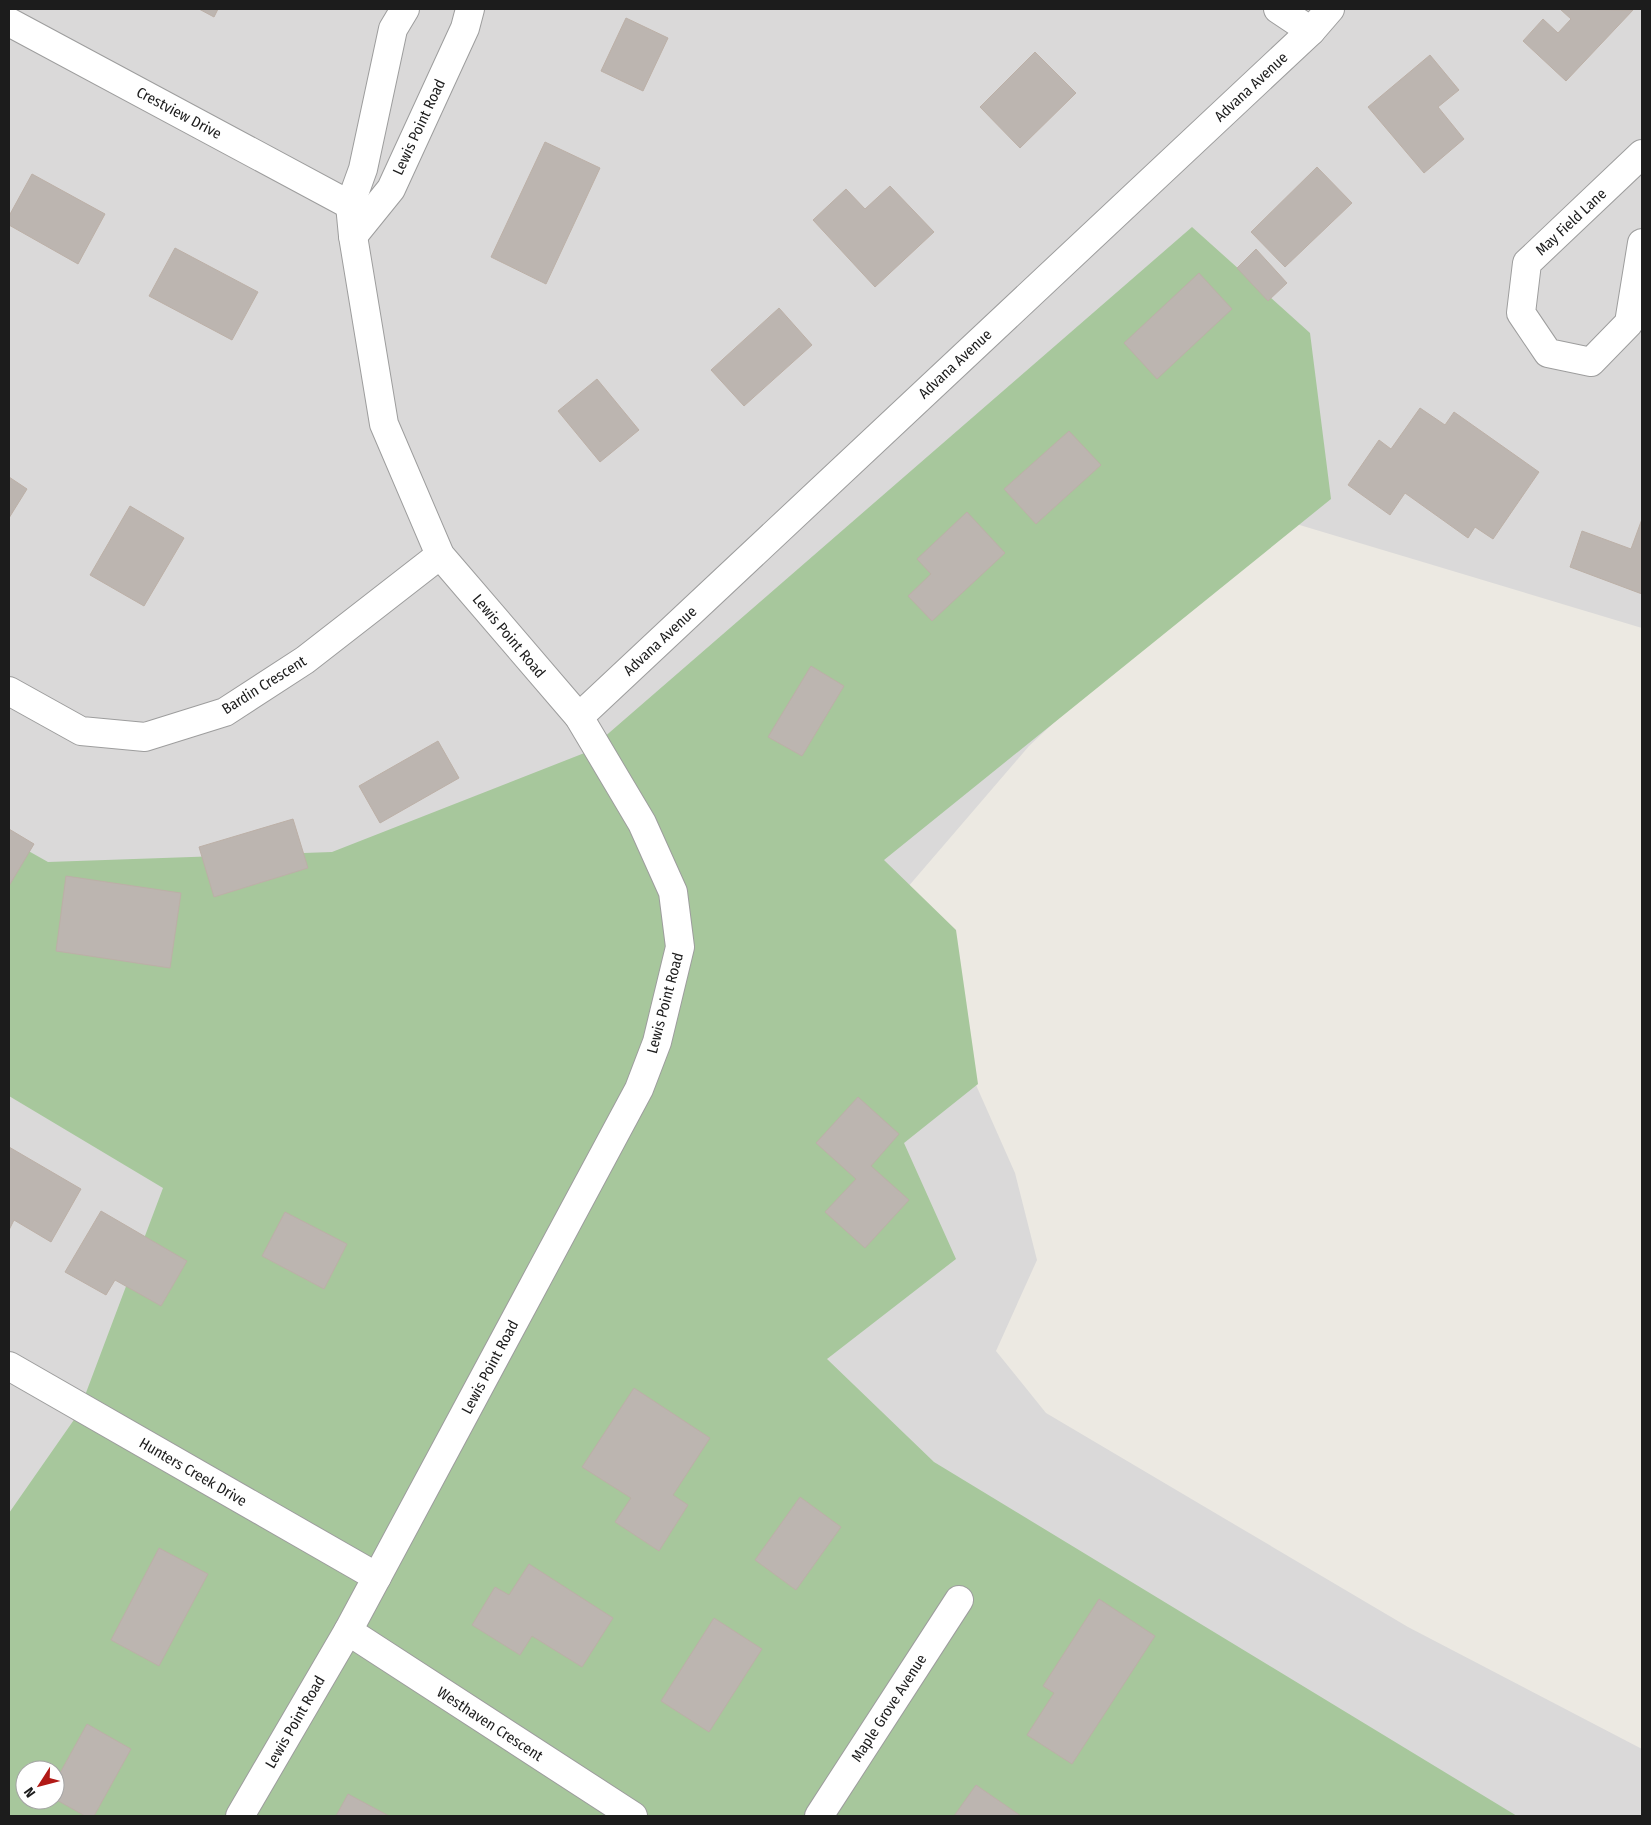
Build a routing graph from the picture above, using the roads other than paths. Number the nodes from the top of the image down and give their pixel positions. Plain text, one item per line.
1 (405, 9) edge
2 (470, 9) edge
3 (1278, 9) edge
4 (1330, 9) edge
5 (9, 22) edge
6 (1311, 31) junction
7 (1642, 154) edge
8 (350, 205) junction
9 (352, 236) junction
10 (1642, 243) edge
11 (440, 555) junction
12 (9, 691) edge
13 (579, 718) junction
14 (9, 1366) edge
15 (377, 1577) junction
16 (959, 1600) dead end
17 (348, 1631) junction
18 (240, 1816) edge
19 (633, 1816) edge
20 (819, 1816) edge

1 - 8 street, Lewis Point Road
2 - 9 street, Lewis Point Road
3 - 6 street
4 - 6 street, Advana Avenue
5 - 8 street, Crestview Drive
6 - 13 street, Advana Avenue
7 - 10 street, May Field Lane
8 - 9 street, Lewis Point Road
9 - 11 street, Lewis Point Road
11 - 12 street, Bardin Crescent
11 - 13 street, Lewis Point Road
13 - 15 street, Lewis Point Road
14 - 15 street, Hunters Creek Drive
15 - 17 street, Lewis Point Road
16 - 20 street, Maple Grove Avenue
17 - 18 street, Lewis Point Road
17 - 19 street, Westhaven Crescent

